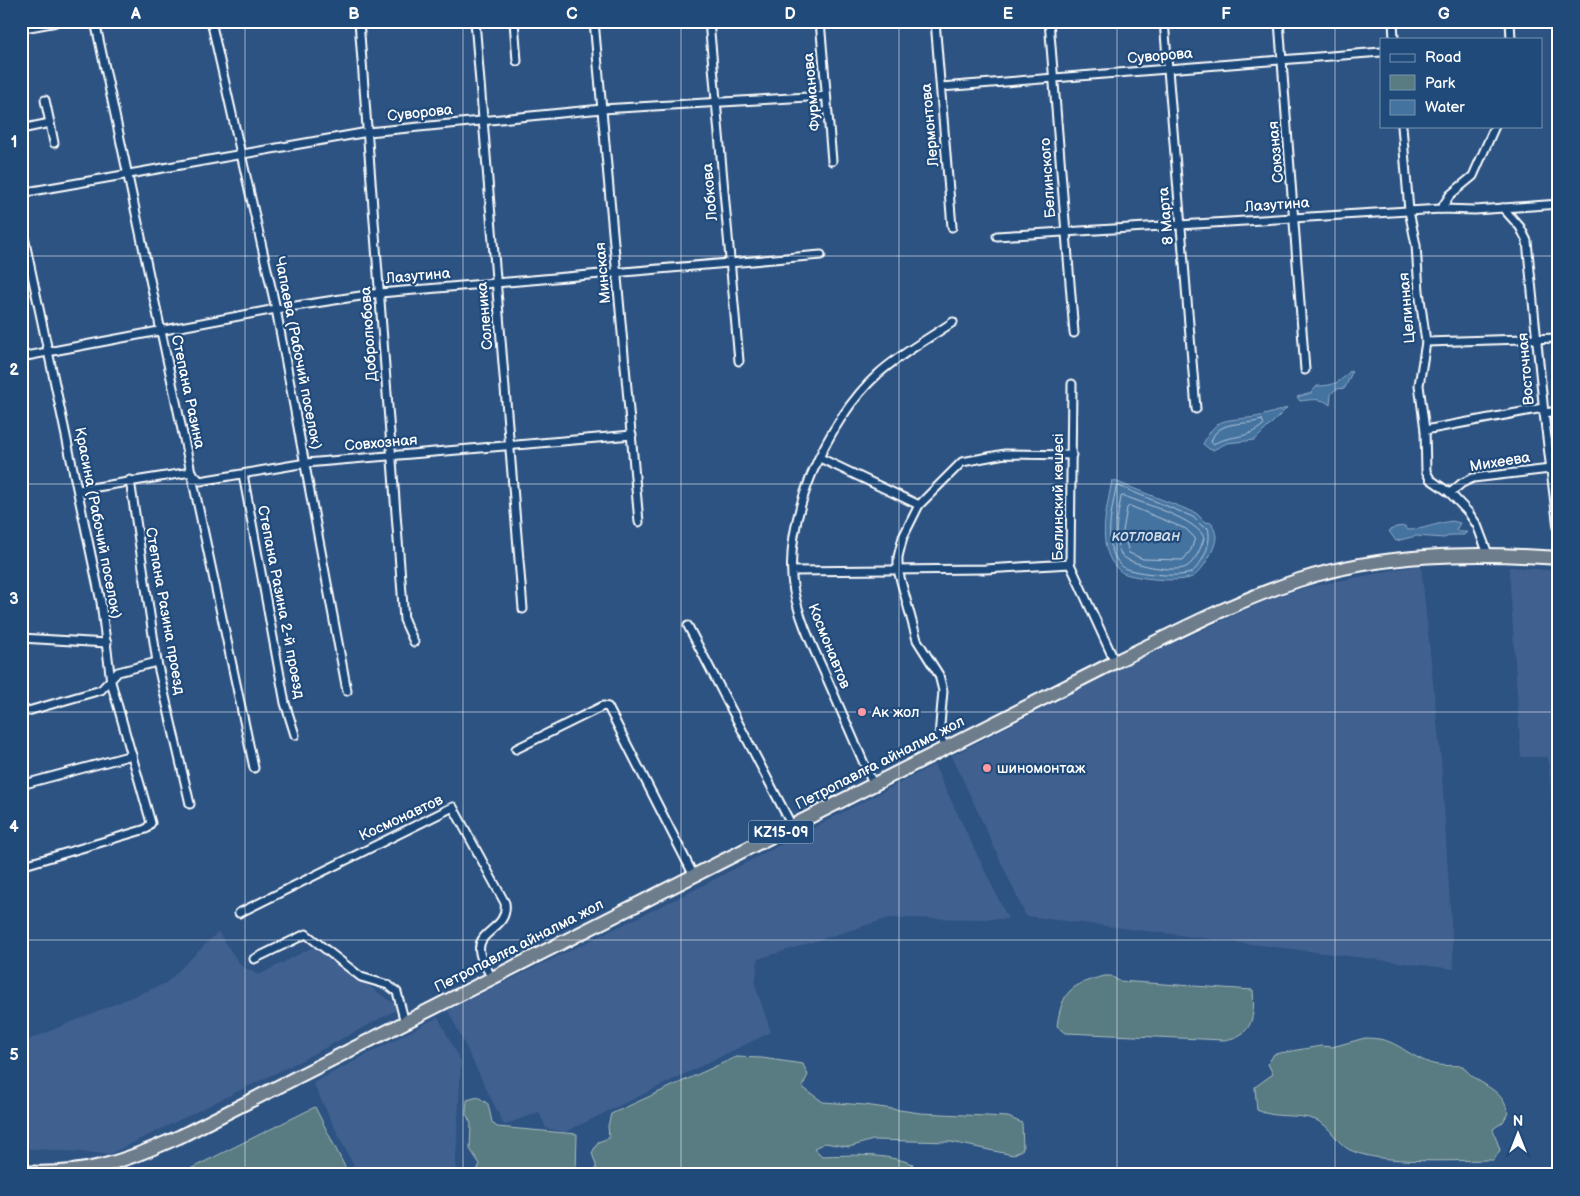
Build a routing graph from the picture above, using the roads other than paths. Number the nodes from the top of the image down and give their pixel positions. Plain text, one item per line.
1 (54, 21) edge
2 (94, 21) edge
3 (211, 21) edge
4 (359, 21) edge
5 (475, 21) edge
6 (514, 21) edge
7 (594, 21) edge
8 (709, 21) edge
9 (820, 21) edge
10 (935, 21) edge
11 (1049, 21) edge
12 (1164, 21) edge
13 (1279, 21) edge
14 (1393, 21) edge
15 (1510, 21) edge
16 (21, 27) edge
17 (1394, 38) edge
18 (1511, 38) edge
19 (1380, 52) edge
20 (1282, 60) junction
21 (517, 61) dead end
22 (1168, 69) junction
23 (1054, 78) junction
24 (941, 87) junction
25 (826, 96) junction
26 (45, 100) dead end
27 (716, 102) junction
28 (602, 109) junction
29 (483, 121) junction
30 (50, 123) junction
31 (1402, 128) edge
32 (1494, 128) edge
33 (21, 129) edge
34 (368, 132) junction
35 (54, 143) dead end
36 (242, 154) junction
37 (832, 161) dead end
38 (127, 174) junction
39 (21, 193) edge
40 (1559, 204) edge
41 (1503, 208) junction
42 (1441, 209) junction
43 (1409, 211) junction
44 (1295, 218) junction
45 (21, 223) edge
46 (1181, 225) junction
47 (952, 227) dead end
48 (1066, 232) junction
49 (997, 236) dead end
50 (821, 255) dead end
51 (730, 263) junction
52 (617, 273) junction
53 (496, 283) junction
54 (380, 293) junction
55 (276, 309) junction
56 (953, 322) dead end
57 (161, 331) junction
58 (1074, 333) dead end
59 (1538, 338) junction
60 (1559, 338) edge
61 (1426, 342) junction
62 (48, 352) junction
63 (21, 357) edge
64 (738, 361) dead end
65 (1305, 370) dead end
66 (1072, 384) dead end
67 (1196, 409) dead end
68 (1543, 410) junction
69 (1559, 411) edge
70 (1424, 430) junction
71 (632, 435) junction
72 (510, 445) junction
73 (392, 455) junction
74 (1072, 455) junction
75 (820, 458) junction
76 (306, 463) junction
77 (1555, 468) edge
78 (191, 472) junction
79 (244, 474) junction
80 (130, 480) junction
81 (78, 490) junction
82 (1450, 494) junction
83 (919, 505) junction
84 (640, 522) dead end
85 (1559, 536) edge
86 (1488, 554) junction
87 (1559, 558) edge
88 (1070, 564) junction
89 (898, 570) junction
90 (793, 571) junction
91 (523, 609) dead end
92 (688, 626) dead end
93 (21, 638) edge
94 (414, 642) dead end
95 (107, 643) junction
96 (157, 662) junction
97 (1115, 662) junction
98 (112, 682) junction
99 (347, 692) dead end
100 (21, 713) edge
101 (295, 735) dead end
102 (946, 747) junction
103 (516, 749) dead end
104 (132, 755) junction
105 (254, 768) dead end
106 (873, 784) junction
107 (21, 785) edge
108 (190, 804) dead end
109 (792, 826) junction
110 (21, 866) edge
111 (694, 876) junction
112 (239, 913) dead end
113 (254, 960) dead end
114 (492, 978) junction
115 (405, 1023) junction
116 (21, 1172) edge

1 - 16 street
2 - 38 street, Степана Разина
3 - 36 street, Чапаева (Рабочий поселок)
4 - 34 street, Добролюбова
5 - 29 street, Соленика
6 - 21 street
7 - 28 street, Минская
8 - 27 street, Лобкова
9 - 25 street, Фурманова
10 - 24 street, Лермонтова
11 - 23 street, Белинского
12 - 22 street, 8 Марта
13 - 20 street, Союзная
14 - 17 street
15 - 18 street
19 - 20 street, Суворова
20 - 22 street, Суворова
20 - 44 street, Союзная
22 - 23 street, Суворова
22 - 46 street, 8 Марта
23 - 24 street, Суворова
23 - 48 street, Белинского
24 - 47 street, Лермонтова
25 - 27 street, Суворова
25 - 37 street, Фурманова
26 - 30 street
27 - 28 street, Суворова
27 - 51 street, Лобкова
28 - 29 street, Суворова
28 - 52 street, Минская
29 - 34 street, Суворова
29 - 53 street, Соленика
30 - 33 street
30 - 35 street
31 - 43 street, Целинная
32 - 42 street
34 - 36 street, Суворова
34 - 54 street, Добролюбова
36 - 38 street, Суворова
36 - 55 street, Чапаева (Рабочий поселок)
38 - 39 street, Суворова
38 - 57 street, Степана Разина
40 - 41 street, Лазутина
41 - 42 street, Лазутина
41 - 59 street, Восточная
42 - 43 street, Лазутина
43 - 44 street, Лазутина
43 - 61 street, Целинная
44 - 46 street, Лазутина
44 - 65 street, Союзная
45 - 62 street, Красина (Рабочий поселок)
46 - 48 street, Лазутина
46 - 67 street, 8 Марта
48 - 49 street, Лазутина
48 - 58 street, Белинского
50 - 51 street, Лазутина
51 - 52 street, Лазутина
51 - 64 street, Лобкова
52 - 53 street, Лазутина
52 - 71 street, Минская
53 - 54 street, Лазутина
53 - 72 street, Соленика
54 - 55 street, Лазутина
54 - 73 street, Добролюбова
55 - 57 street, Лазутина
55 - 76 street, Чапаева (Рабочий поселок)
56 - 75 street, Космонавтов
57 - 62 street, Лазутина
57 - 78 street, Степана Разина
59 - 60 street
59 - 61 street
59 - 68 street, Восточная
61 - 70 street, Целинная
62 - 63 street, Лазутина
62 - 81 street, Красина (Рабочий поселок)
66 - 74 street, Белинский көшесі
68 - 69 street
68 - 70 street
68 - 77 street, Восточная
70 - 82 street, Целинная
71 - 72 street, Совхозная
71 - 84 street, Минская
72 - 73 street, Совхозная
72 - 91 street, Соленика
73 - 76 street, Совхозная
73 - 94 street, Добролюбова
74 - 83 street
74 - 88 street, Белинский көшесі
75 - 83 street
75 - 90 street, Космонавтов
76 - 79 street, Совхозная
76 - 99 street, Чапаева (Рабочий поселок)
77 - 82 street, Михеева
77 - 85 street, Восточная
78 - 79 street, Совхозная
78 - 80 street, Совхозная
78 - 105 street, Степана Разина
79 - 101 street, Степана Разина 2-й проезд
80 - 81 street, Совхозная
80 - 96 street, Степана Разина проезд
81 - 95 street, Красина (Рабочий поселок)
82 - 86 street, Целинная
83 - 89 street
86 - 87 highway, Петропавлға айналма жол / KZ15-09
86 - 97 highway, Петропавлға айналма жол / KZ15-09
88 - 89 street
88 - 97 street, Белинский көшесі
89 - 90 street
89 - 102 street
90 - 106 street, Космонавтов
92 - 109 street
93 - 95 street
95 - 98 street, Красина (Рабочий поселок)
96 - 98 street
96 - 108 street, Степана Разина проезд
97 - 102 highway, Петропавлға айналма жол / KZ15-09
98 - 100 street
98 - 104 street, Красина (Рабочий поселок)
102 - 106 highway, Петропавлға айналма жол / KZ15-09
103 - 111 street
104 - 107 street
104 - 110 street, Красина (Рабочий поселок)
106 - 109 highway, Петропавлға айналма жол / KZ15-09
109 - 111 highway, Петропавлға айналма жол / KZ15-09
111 - 114 highway, Петропавлға айналма жол / KZ15-09
112 - 114 street, Космонавтов
113 - 115 street
114 - 115 highway, Петропавлға айналма жол / KZ15-09
115 - 116 highway, Петропавлға айналма жол / KZ15-09

